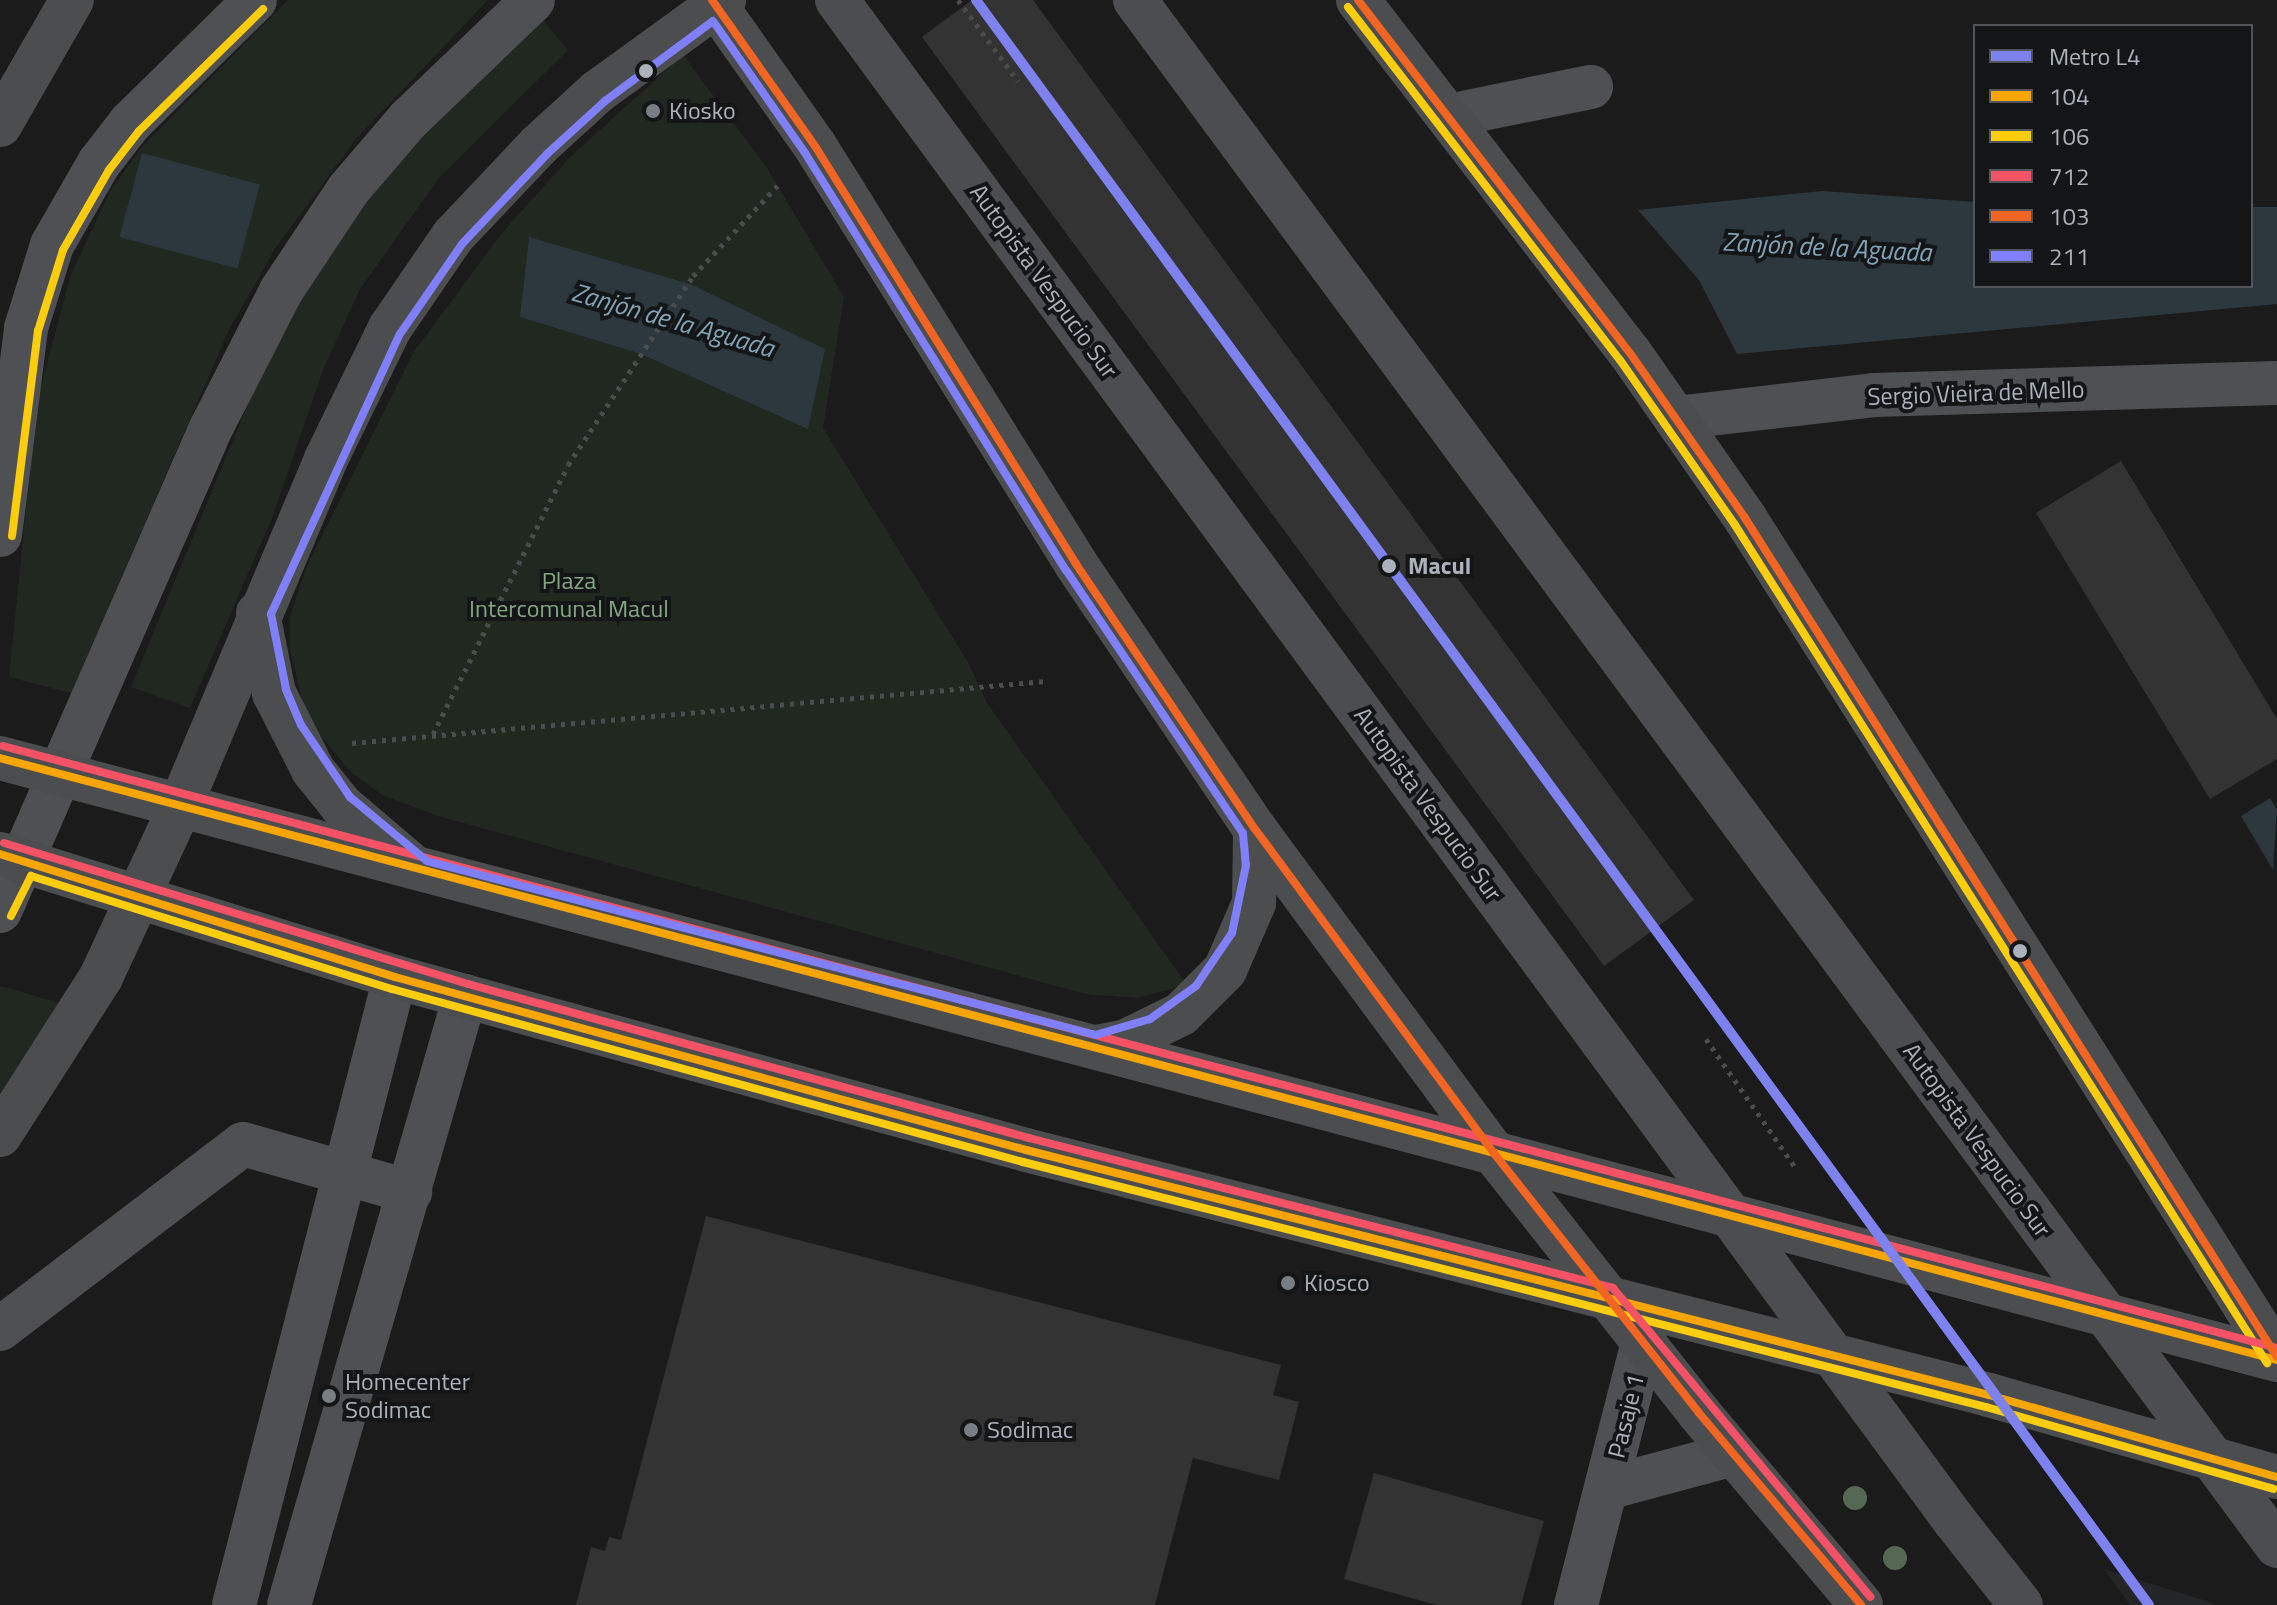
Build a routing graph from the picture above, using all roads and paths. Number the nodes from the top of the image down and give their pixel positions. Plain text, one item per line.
1 (72, 0) edge
2 (255, 0) edge
3 (533, 0) edge
4 (837, 0) edge
5 (958, 0) edge
6 (1135, 0) edge
7 (1358, 0) edge
8 (1386, 0) edge
9 (717, 2) edge
10 (1396, 49) junction
11 (1018, 81) dead end
12 (1591, 87) dead end
13 (1448, 116) junction
14 (0, 125) edge
15 (787, 176) dead end
16 (2277, 383) edge
17 (1676, 418) junction
18 (0, 535) edge
19 (258, 613) junction
20 (1046, 681) dead end
21 (290, 731) junction
22 (433, 735) junction
23 (0, 758) edge
24 (62, 774) junction
25 (179, 809) junction
26 (1255, 829) junction
27 (13, 858) edge
28 (421, 872) junction
29 (140, 895) junction
30 (0, 911) edge
31 (395, 977) junction
32 (465, 996) junction
33 (1706, 1039) dead end
34 (1096, 1047) junction
35 (0, 1135) edge
36 (1493, 1152) junction
37 (1795, 1167) dead end
38 (344, 1172) junction
39 (410, 1192) junction
40 (1609, 1299) junction
41 (0, 1329) edge
42 (1643, 1343) junction
43 (2277, 1359) edge
44 (1734, 1454) junction
45 (2277, 1477) edge
46 (1607, 1488) junction
47 (2277, 1546) edge
48 (234, 1605) edge
49 (289, 1605) edge
50 (1576, 1605) edge
51 (1861, 1605) edge
52 (2021, 1605) edge

1 - 14 main road
2 - 18 street
3 - 24 street
4 - 52 highway, Autopista Vespucio Sur, bridge
5 - 11 path
6 - 47 highway, Autopista Vespucio Sur, bridge
7 - 10 main road
8 - 10 main road
9 - 19 main road
9 - 26 main road
10 - 13 main road
12 - 13 street
13 - 17 main road
15 - 22 path
16 - 17 street, Sergio Vieira de Mello
17 - 43 main road
19 - 21 main road
19 - 25 main road
20 - 22 path
21 - 22 path
21 - 28 main road
23 - 24 main road
24 - 25 main road
24 - 27 street
25 - 28 main road
25 - 29 main road
26 - 34 main road
26 - 36 main road
27 - 29 main road
27 - 30 street
28 - 34 main road
29 - 31 main road
29 - 35 main road
31 - 32 main road
31 - 38 street
32 - 39 street
32 - 40 main road
33 - 37 path
34 - 36 main road
36 - 40 main road
36 - 43 main road
38 - 39 street
38 - 41 street
38 - 48 street
39 - 49 street
40 - 42 main road
40 - 45 main road
42 - 44 main road
42 - 46 street, Pasaje 1
44 - 46 street, Pasaje 1
44 - 51 main road
46 - 50 street, Pasaje 1

